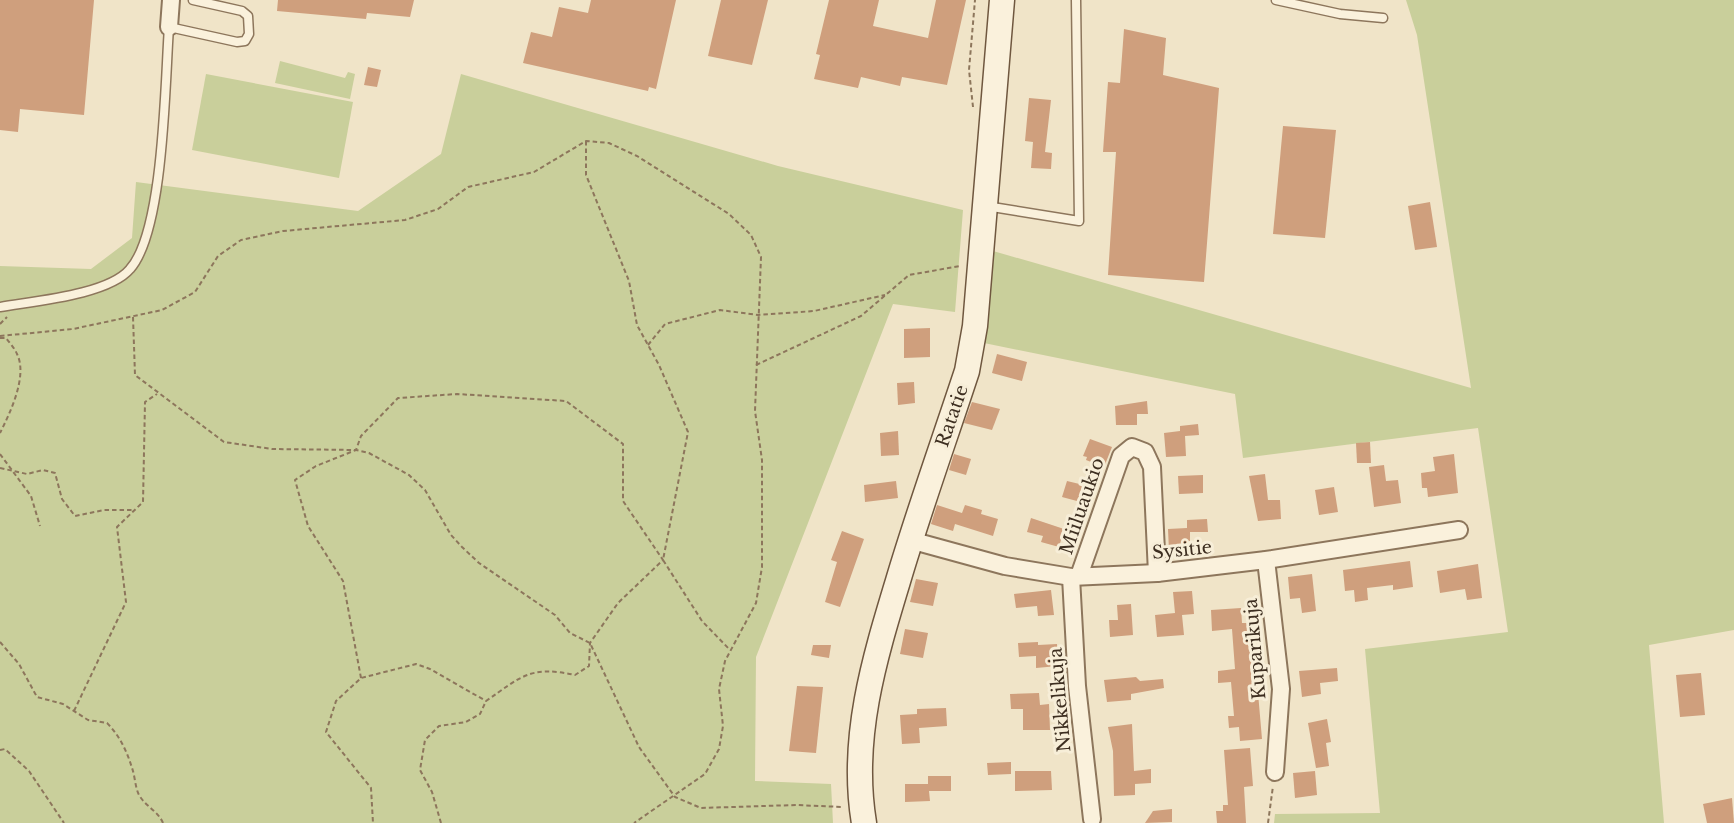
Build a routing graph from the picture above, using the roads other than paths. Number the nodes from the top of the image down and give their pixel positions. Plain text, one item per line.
1 (171, 0) edge
2 (193, 0) edge
3 (1002, 0) edge
4 (1076, 0) edge
5 (1276, 0) edge
6 (1383, 18) dead end
7 (169, 27) junction
8 (986, 206) junction
9 (0, 307) edge
10 (1459, 530) dead end
11 (910, 540) junction
12 (1266, 560) junction
13 (1156, 573) junction
14 (1075, 577) junction
15 (1275, 772) road end
16 (854, 819) edge
17 (1092, 819) dead end

1 - 7 street
2 - 7 lane
3 - 8 street, Ratatie
4 - 8 lane
5 - 6 lane
7 - 9 lane
8 - 11 street, Ratatie
10 - 12 street, Sysitie
11 - 14 street, Sysitie
11 - 16 street, Ratatie
12 - 13 street, Sysitie
12 - 15 street, Kuparikuja
13 - 14 street, Sysitie
13 - 14 street, Miiluaukio
14 - 17 street, Nikkelikuja

